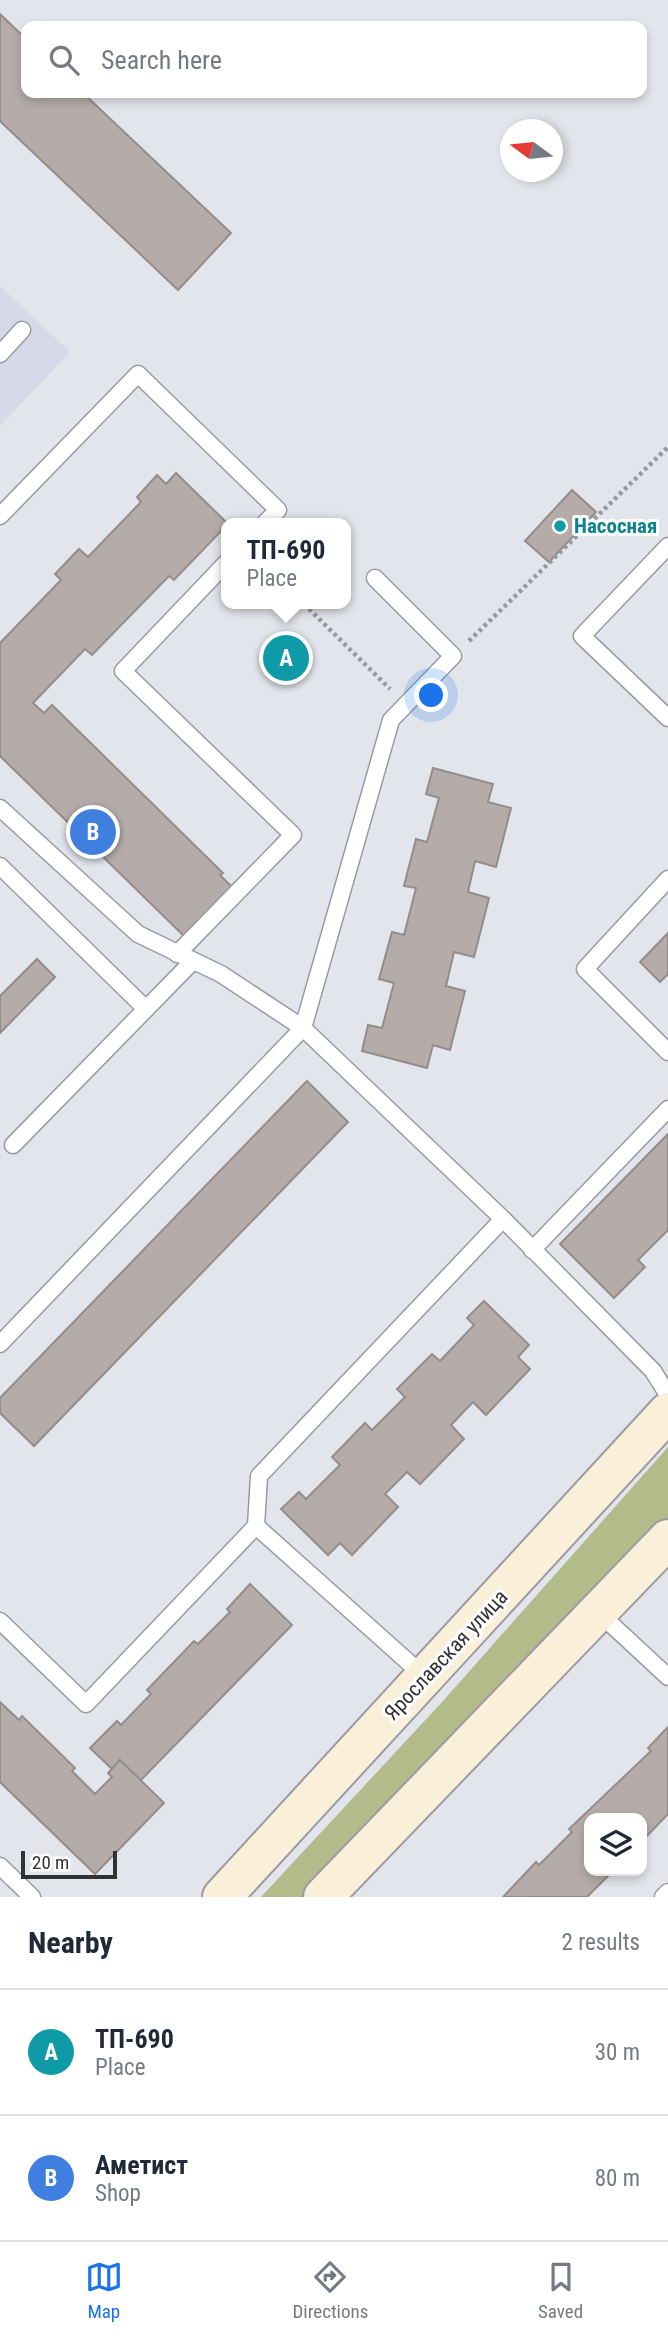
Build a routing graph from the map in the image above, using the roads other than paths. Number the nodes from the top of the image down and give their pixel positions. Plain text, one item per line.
1 (22, 330) dead end
2 (0, 354) edge
3 (0, 516) edge
4 (270, 518) edge
5 (668, 546) edge
6 (221, 568) edge
7 (375, 578) dead end
8 (668, 718) edge
9 (0, 808) edge
10 (0, 866) edge
11 (668, 879) edge
12 (177, 954) junction
13 (193, 961) junction
14 (146, 1009) junction
15 (303, 1028) junction
16 (668, 1052) edge
17 (668, 1109) edge
18 (13, 1145) dead end
19 (503, 1219) junction
20 (532, 1250) junction
21 (0, 1344) edge
22 (668, 1395) edge
23 (668, 1412) edge
24 (256, 1526) junction
25 (668, 1539) edge
26 (598, 1612) junction
27 (0, 1621) edge
28 (668, 1677) edge
29 (426, 1678) junction
30 (0, 1866) edge
31 (668, 1892) edge
32 (32, 1897) edge
33 (222, 1897) edge
34 (323, 1897) edge
35 (663, 1897) edge

1 - 2 lane
3 - 4 lane
5 - 8 lane
6 - 12 lane
7 - 15 lane
9 - 12 lane
10 - 14 lane
11 - 16 lane
12 - 13 lane
13 - 14 lane
13 - 15 lane
14 - 18 lane
15 - 19 lane
15 - 21 lane
17 - 20 lane
19 - 20 lane
19 - 24 lane
20 - 22 lane
23 - 29 main road, Ярославская улица
24 - 27 lane
24 - 29 lane
25 - 26 main road
26 - 28 lane
26 - 34 main road
29 - 33 main road, Ярославская улица
30 - 32 lane
31 - 35 lane

